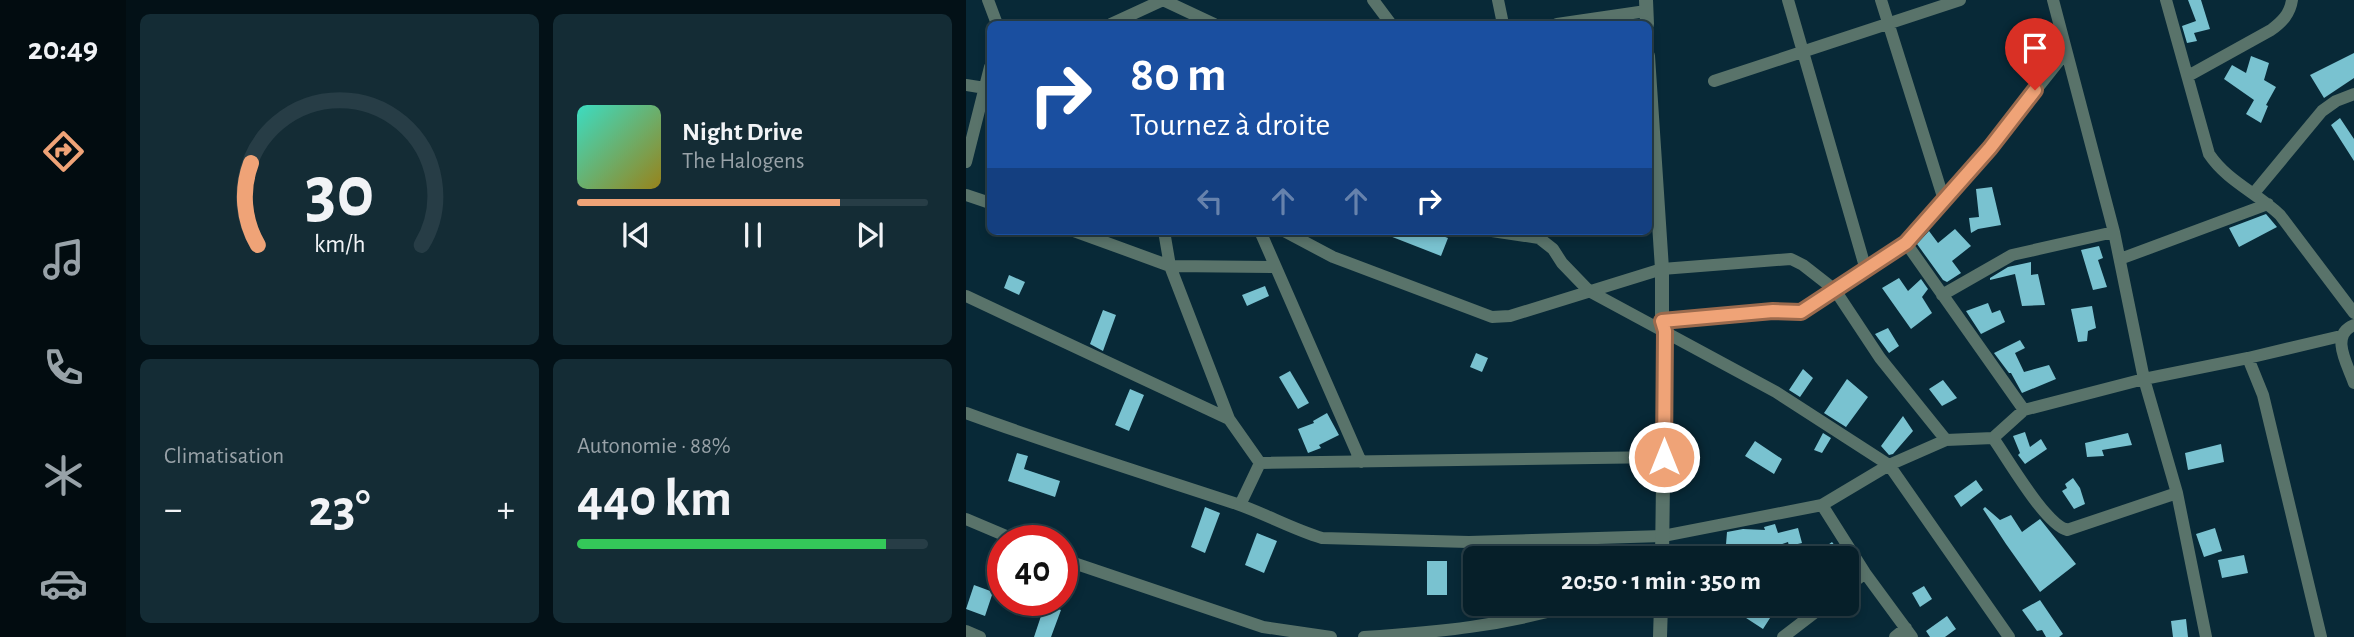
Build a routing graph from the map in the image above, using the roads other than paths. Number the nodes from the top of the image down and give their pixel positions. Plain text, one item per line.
1 (1163, 0) edge
2 (1373, 0) edge
3 (1498, 0) edge
4 (1788, 0) edge
5 (1881, 0) edge
6 (1960, 0) edge
7 (2053, 0) edge
8 (2166, 0) edge
9 (2292, 0) edge
10 (993, 2) edge
11 (1646, 12) edge
12 (996, 21) edge
13 (1118, 21) edge
14 (1208, 21) edge
15 (1389, 21) edge
16 (1502, 21) edge
17 (1579, 21) edge
18 (1887, 24) junction
19 (2066, 52) junction
20 (1802, 53) junction
21 (2188, 76) junction
22 (987, 80) edge
23 (1714, 81) dead end
24 (966, 85) edge
25 (985, 88) junction
26 (2354, 94) edge
27 (1652, 117) edge
28 (966, 162) edge
29 (2254, 193) junction
30 (966, 194) edge
31 (1944, 200) junction
32 (987, 202) edge
33 (2268, 204) junction
34 (2114, 232) junction
35 (1085, 235) edge
36 (1165, 235) edge
37 (1262, 235) edge
38 (1291, 235) edge
39 (1516, 235) edge
40 (1906, 243) junction
41 (2120, 259) junction
42 (1170, 266) junction
43 (1274, 267) junction
44 (1662, 269) junction
45 (1866, 270) junction
46 (1835, 290) junction
47 (1589, 291) junction
48 (1942, 295) junction
49 (966, 296) edge
50 (2354, 313) edge
51 (1663, 326) junction
52 (2354, 326) edge
53 (2341, 336) junction
54 (2248, 358) junction
55 (2144, 379) junction
56 (2354, 383) edge
57 (2024, 410) junction
58 (966, 413) edge
59 (1229, 419) junction
60 (1993, 438) junction
61 (1946, 440) junction
62 (1664, 457) junction
63 (1361, 462) junction
64 (1260, 463) junction
65 (1889, 465) junction
66 (2177, 493) junction
67 (1240, 505) junction
68 (1822, 505) junction
69 (966, 519) edge
70 (987, 528) edge
71 (1663, 536) junction
72 (1663, 546) edge
73 (1078, 564) edge
74 (1866, 573) junction
75 (1859, 578) edge
76 (1537, 616) edge
77 (1659, 616) edge
78 (1811, 616) edge
79 (1495, 623) junction
80 (966, 631) edge
81 (1909, 633) edge
82 (1787, 636) edge
83 (980, 637) edge
84 (1331, 637) edge
85 (1364, 637) edge
86 (1496, 637) edge
87 (1660, 637) edge
88 (1895, 637) edge
89 (2009, 637) edge
90 (2206, 637) edge
91 (2321, 637) edge

1 - 13 street
1 - 14 street
2 - 15 street
3 - 16 street
4 - 20 street
5 - 18 street
6 - 18 street
7 - 19 street
8 - 21 street
9 - 21 street
10 - 12 street
11 - 17 street
18 - 20 street
18 - 31 street
19 - 31 street
19 - 34 street
20 - 23 street
20 - 45 street
21 - 29 street
22 - 25 street
24 - 25 street
25 - 28 street
26 - 29 street
27 - 44 street
29 - 33 street
30 - 32 street
31 - 40 street
33 - 41 street
33 - 50 street
34 - 41 street
34 - 48 street
35 - 42 street
36 - 42 street
37 - 43 street
38 - 47 street
39 - 47 street
40 - 45 street
40 - 48 street
41 - 55 street
42 - 43 street
42 - 59 street
43 - 63 street
44 - 46 street
44 - 47 street
44 - 51 street
45 - 46 street
46 - 51 street
46 - 61 street
47 - 51 street
48 - 57 street
49 - 59 street
51 - 62 street
51 - 65 street
52 - 53 street
53 - 54 street
53 - 56 street
54 - 55 street
54 - 91 street
55 - 57 street
55 - 66 street
57 - 60 street
58 - 67 street
59 - 64 street
60 - 61 street
60 - 66 street
61 - 65 street
62 - 63 street
62 - 71 street
63 - 64 street
64 - 67 street
65 - 68 street
65 - 89 street
66 - 90 street
67 - 71 street
68 - 71 street
68 - 74 street
69 - 70 street
71 - 72 street
73 - 84 street
74 - 75 street
74 - 81 street
76 - 79 street
77 - 87 street
78 - 82 street
79 - 85 street
79 - 86 street
80 - 83 street
81 - 88 street

